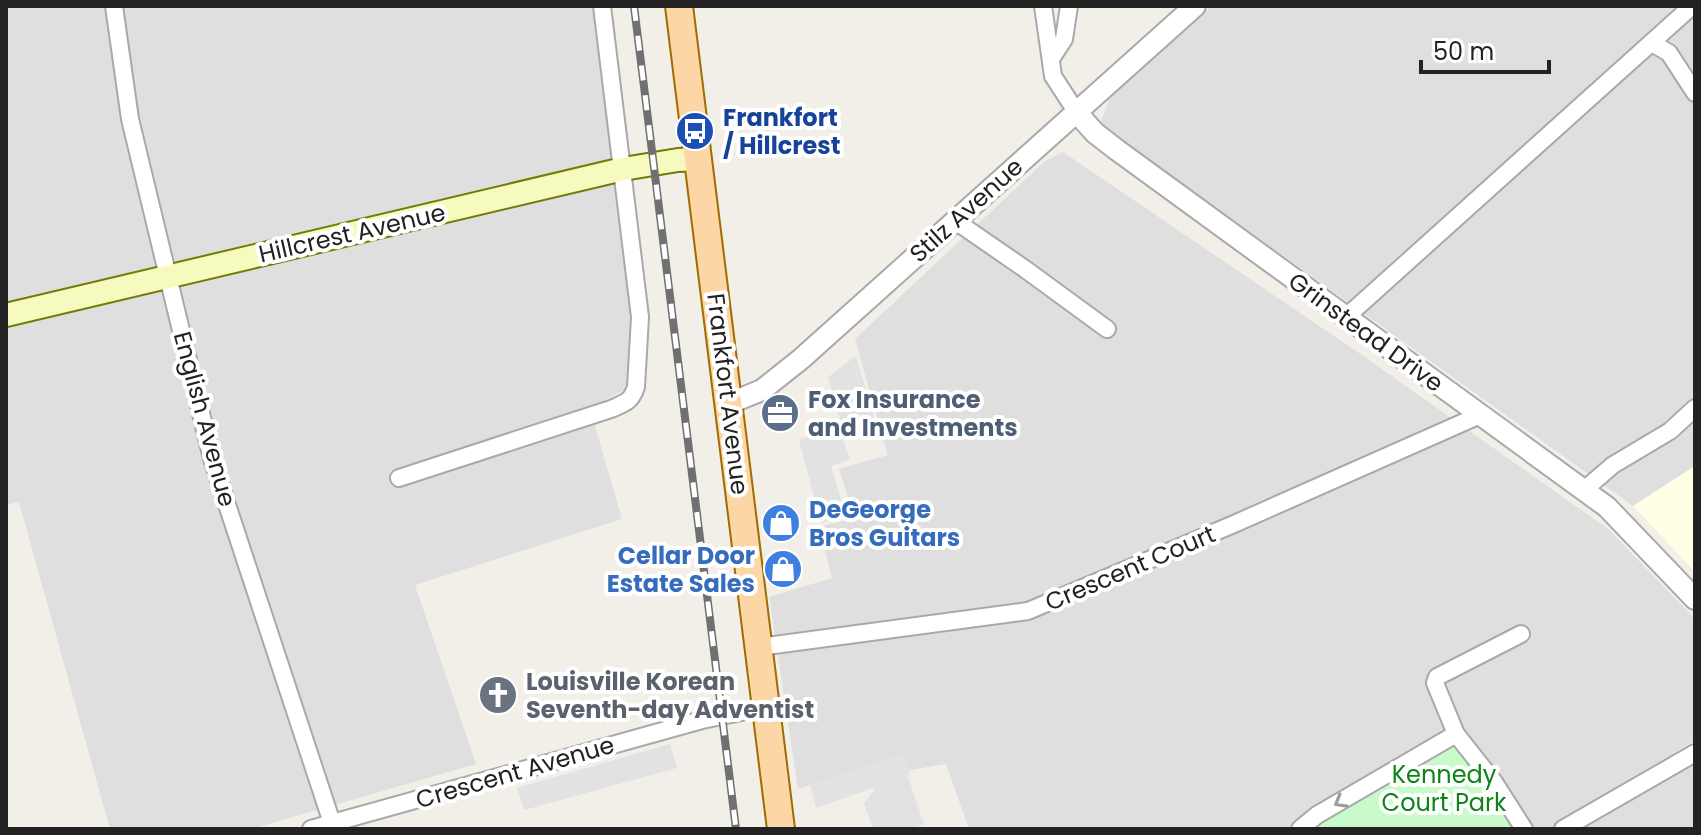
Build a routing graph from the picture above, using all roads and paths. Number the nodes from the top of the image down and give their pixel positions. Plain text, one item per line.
1 (114, 6) edge
2 (602, 6) edge
3 (679, 6) edge
4 (1043, 6) edge
5 (1069, 6) edge
6 (1195, 6) edge
7 (1692, 6) edge
8 (1652, 43) junction
9 (1051, 59) junction
10 (1695, 93) edge
11 (1077, 113) junction
12 (699, 159) junction
13 (623, 169) junction
14 (954, 220) junction
15 (168, 277) junction
16 (6, 315) edge
17 (1345, 318) junction
18 (1107, 329) dead end
19 (730, 403) junction
20 (1695, 408) edge
21 (1480, 415) junction
22 (399, 478) dead end
23 (1584, 490) junction
24 (1695, 599) edge
25 (1521, 634) dead end
26 (759, 647) junction
27 (766, 707) junction
28 (1456, 734) junction
29 (1695, 753) edge
30 (332, 823) junction
31 (311, 829) edge
32 (781, 829) edge
33 (1300, 829) edge
34 (1524, 829) edge
35 (1563, 829) edge

1 - 15 street, English Avenue
2 - 13 street
3 - 12 main road, Frankfort Avenue
4 - 9 street, Grinstead Drive
5 - 9 street
6 - 11 street, Stilz Avenue
7 - 8 street
8 - 10 street
8 - 17 street
9 - 11 street, Grinstead Drive
11 - 14 street, Stilz Avenue
11 - 17 street, Grinstead Drive
12 - 13 main road, Hillcrest Avenue
12 - 19 main road, Frankfort Avenue
13 - 15 main road, Hillcrest Avenue
13 - 22 street
14 - 18 street
14 - 19 street, Stilz Avenue
15 - 16 main road, Hillcrest Avenue
15 - 30 street, English Avenue
17 - 21 street, Grinstead Drive
19 - 26 main road, Frankfort Avenue
20 - 23 street
21 - 23 street, Grinstead Drive
21 - 26 street, Crescent Court
23 - 24 street, Grinstead Drive
25 - 28 street
26 - 27 main road, Frankfort Avenue
27 - 30 street, Crescent Avenue
27 - 32 main road, Frankfort Avenue
28 -> 33 street
28 - 34 street
29 - 35 street
30 - 31 street, Crescent Avenue

